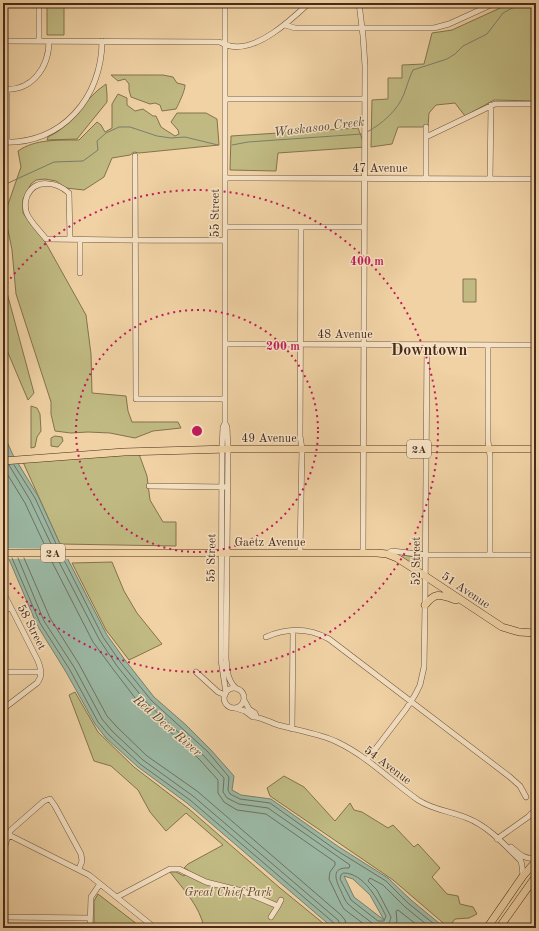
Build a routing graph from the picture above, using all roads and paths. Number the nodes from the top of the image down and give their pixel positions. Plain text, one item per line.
1 (39, 3) edge
2 (225, 3) edge
3 (309, 3) edge
4 (358, 3) edge
5 (482, 3) edge
6 (495, 3) edge
7 (482, 9) junction
8 (285, 26) junction
9 (362, 28) junction
10 (39, 41) junction
11 (49, 41) junction
12 (102, 41) junction
13 (3, 42) edge
14 (225, 44) junction
15 (5, 89) edge
16 (225, 99) junction
17 (365, 99) junction
18 (536, 104) edge
19 (491, 106) junction
20 (426, 126) dead end
21 (426, 136) junction
22 (5, 142) edge
23 (135, 156) dead end
24 (225, 178) junction
25 (364, 178) junction
26 (426, 178) junction
27 (490, 179) junction
28 (536, 179) edge
29 (225, 227) junction
30 (301, 227) junction
31 (364, 227) junction
32 (70, 239) junction
33 (80, 239) junction
34 (135, 240) junction
35 (225, 240) junction
36 (80, 272) dead end
37 (225, 344) junction
38 (301, 344) junction
39 (364, 345) junction
40 (427, 345) junction
41 (488, 345) junction
42 (536, 346) edge
43 (225, 399) junction
44 (225, 449) junction
45 (302, 449) junction
46 (363, 449) junction
47 (489, 449) junction
48 (536, 449) edge
49 (427, 450) junction
50 (3, 461) edge
51 (150, 486) dead end
52 (225, 487) junction
53 (300, 552) junction
54 (363, 552) junction
55 (3, 553) edge
56 (224, 553) junction
57 (387, 554) junction
58 (426, 555) junction
59 (490, 555) junction
60 (536, 555) edge
61 (425, 576) junction
62 (3, 592) edge
63 (463, 602) junction
64 (425, 605) junction
65 (11, 608) junction
66 (3, 611) edge
67 (293, 631) junction
68 (534, 634) edge
69 (266, 637) dead end
70 (3, 672) edge
71 (41, 672) junction
72 (196, 672) dead end
73 (237, 689) junction
74 (225, 694) junction
75 (244, 700) junction
76 (411, 702) junction
77 (235, 708) junction
78 (3, 709) edge
79 (256, 716) junction
80 (292, 729) junction
81 (367, 760) junction
82 (526, 797) dead end
83 (536, 809) edge
84 (3, 832) edge
85 (8, 834) junction
86 (499, 840) junction
87 (3, 852) edge
88 (536, 860) edge
89 (79, 869) junction
90 (523, 876) junction
91 (536, 876) edge
92 (100, 884) junction
93 (117, 897) junction
94 (281, 900) dead end
95 (278, 906) junction
96 (272, 917) dead end
97 (3, 918) edge
98 (90, 918) junction
99 (90, 928) edge
100 (155, 928) edge
101 (487, 928) edge
102 (499, 928) edge

1 - 10 street
2 - 14 street, 55 Street
3 - 8 street
4 - 9 street
5 - 7 street
6 - 7 street
7 - 9 street
8 - 9 street
8 - 14 street
9 - 17 street
10 - 11 street
10 - 13 street
11 - 12 street
11 - 15 street
12 - 14 street
12 - 22 street
14 - 16 street, 55 Street
15 - 22 street
16 - 17 street
16 - 24 street, 55 Street
17 - 25 street
18 - 19 street
19 - 21 street
19 - 27 street
20 - 21 street
21 - 26 street
23 - 34 street
24 - 25 street, 47 Avenue
24 - 29 street, 55 Street
25 - 26 street, 47 Avenue
25 - 31 street
26 - 27 street, 47 Avenue
27 - 28 street, 47 Avenue
29 - 30 street
29 - 35 street, 55 Street
30 - 31 street
30 - 38 street
31 - 39 street
32 - 32 street
32 - 33 street
33 - 34 street
33 - 36 street
34 - 35 street
34 - 43 street
35 - 37 street, 55 Street
37 - 38 street, 48 Avenue
37 - 43 street, 55 Street
38 - 39 street, 48 Avenue
38 - 45 street
39 - 40 street, 48 Avenue
39 - 46 street
40 - 41 street, 48 Avenue
40 - 49 street, 52 Street
41 - 42 street, 48 Avenue
41 - 47 street
43 - 44 street, 55 Street
44 - 45 main road, 49 Avenue / 2A
44 - 50 main road, 49 Avenue / 2A
44 - 52 street, 55 Street
45 - 46 main road, 49 Avenue / 2A
45 - 53 street
46 - 49 main road, 49 Avenue / 2A
46 - 54 street
47 - 48 main road, 49 Avenue / 2A
47 - 49 main road, 49 Avenue / 2A
47 - 59 street
49 - 58 street, 52 Street
51 - 52 street
52 - 56 street, 55 Street
53 - 54 main road, Gaetz Avenue / 2A
53 - 56 main road, Gaetz Avenue / 2A
54 - 57 main road, Gaetz Avenue / 2A
55 - 56 main road, Gaetz Avenue / 2A
56 - 73 street, 55 Street
56 - 74 street, 55 Street
57 - 58 street, Gaetz Avenue
57 - 61 main road, 51 Avenue / 2A
58 - 59 street, Gaetz Avenue
58 - 61 street, 52 Street
59 - 60 street, Gaetz Avenue
61 - 63 main road, 51 Avenue / 2A
61 - 64 street, 52 Street
62 - 65 street, 58 Street
63 - 64 main road
63 - 68 main road, 51 Avenue / 2A
64 - 76 street, 52 Street
65 - 66 street
65 - 71 street, 58 Street
67 - 69 street
67 - 76 street
67 - 80 street
70 - 71 street
71 - 78 street
72 - 74 street
73 - 74 street
73 - 75 street
74 - 77 street
75 - 77 street
75 - 79 street, 54 Avenue
76 - 81 street, 52 Street
76 - 82 street
77 - 79 street, 54 Avenue
79 - 80 street, 54 Avenue
80 - 81 street, 54 Avenue
81 - 86 street, 54 Avenue
83 - 86 street
84 - 85 street
85 - 87 street
85 - 89 street
85 - 89 street
86 - 88 street
86 - 90 street
88 - 90 main road
89 - 92 street
90 - 101 main road
91 - 102 main road
92 - 93 street
92 - 98 street
93 - 95 street
93 - 100 street
94 - 95 street
95 - 96 street
97 - 98 street
98 - 99 street

